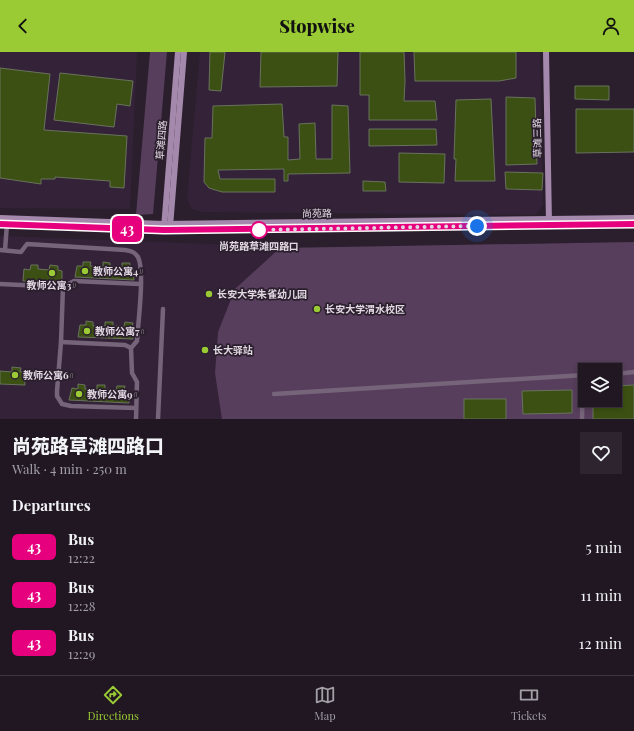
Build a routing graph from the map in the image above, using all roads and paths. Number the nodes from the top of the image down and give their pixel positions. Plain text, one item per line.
1 (178, 52) edge
2 (184, 52) edge
3 (546, 52) edge
4 (0, 218) edge
5 (634, 218) edge
6 (549, 222) junction
7 (3, 224) edge
8 (634, 224) edge
9 (167, 227) junction
10 (3, 250) edge
11 (0, 284) edge
12 (140, 284) junction
13 (63, 287) junction
14 (163, 309) dead end
15 (61, 342) junction
16 (131, 348) junction
17 (634, 372) edge
18 (622, 373) edge
19 (578, 375) edge
20 (274, 394) dead end
21 (583, 407) edge
22 (136, 408) junction
23 (136, 419) edge
24 (158, 419) edge
25 (582, 419) edge

1 - 9 main road, 草滩四路
2 - 9 main road, 草滩四路
3 - 6 main road, 草滩三路
4 - 9 main road, 尚苑路
5 - 6 main road, 尚苑路
6 - 8 main road, 尚苑路
6 - 9 main road, 尚苑路
7 - 9 main road, 尚苑路
7 - 10 street
10 - 12 street
11 - 13 street
12 - 13 street
12 - 16 street
13 - 15 street
14 - 24 street
15 - 16 street
15 - 22 street
16 - 22 street
17 - 18 street
19 - 20 street
21 - 25 street
22 - 23 street

